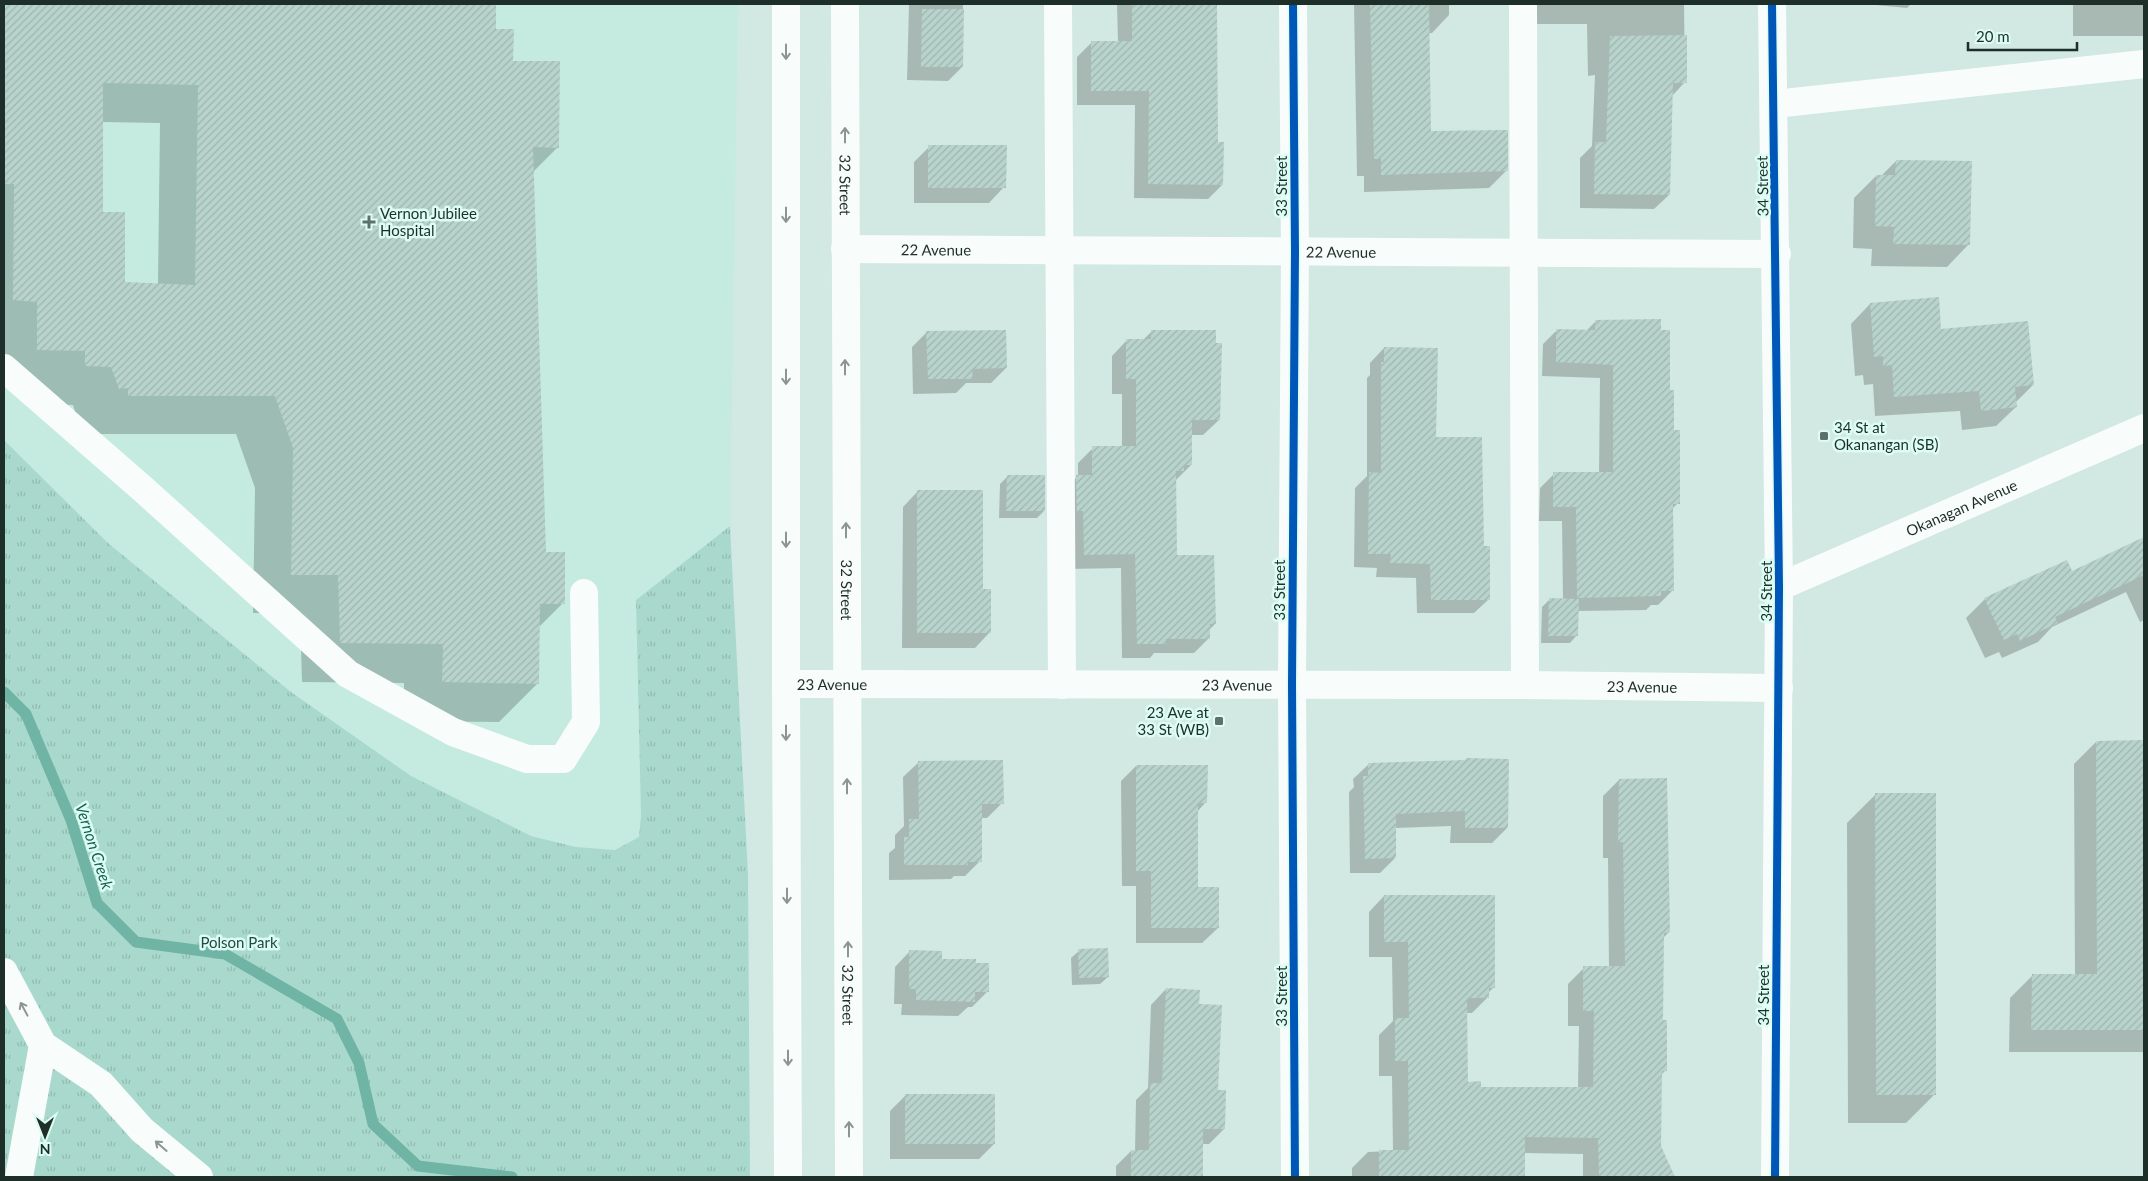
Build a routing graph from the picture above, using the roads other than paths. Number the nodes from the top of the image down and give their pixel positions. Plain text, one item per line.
1 (786, 4) edge
2 (845, 4) edge
3 (1058, 4) edge
4 (1293, 4) edge
5 (1523, 4) edge
6 (1772, 4) edge
7 (2144, 64) edge
8 (1774, 104) junction
9 (845, 249) junction
10 (1058, 250) junction
11 (1295, 251) junction
12 (1525, 253) junction
13 (1777, 254) junction
14 (4, 368) edge
15 (2144, 428) edge
16 (1780, 587) junction
17 (584, 594) dead end
18 (786, 684) junction
19 (846, 684) junction
20 (1062, 685) junction
21 (1292, 685) junction
22 (1525, 685) junction
23 (1780, 688) junction
24 (4, 972) edge
25 (43, 1045) junction
26 (19, 1177) edge
27 (198, 1177) edge
28 (788, 1177) edge
29 (849, 1177) edge
30 (1296, 1177) edge
31 (1775, 1177) edge

1 -> 18 main road
9 -> 2 main road, 32 Street
3 - 10 main road
4 - 11 main road, 33 Street
5 - 12 main road
6 - 8 main road, 34 Street
7 - 8 main road
8 - 13 main road, 34 Street
9 - 10 main road, 22 Avenue
19 -> 9 main road, 32 Street
10 - 11 main road, 22 Avenue
10 - 20 main road
11 - 12 main road, 22 Avenue
11 - 21 main road, 33 Street
12 - 13 main road, 22 Avenue
12 - 22 main road
13 - 16 main road, 34 Street
14 - 17 main road
15 - 16 main road, Okanagan Avenue
16 - 23 main road, 34 Street
18 - 19 main road, 23 Avenue
18 -> 28 main road
19 - 20 main road, 23 Avenue
29 -> 19 main road, 32 Street
20 - 21 main road, 23 Avenue
21 - 22 main road, 23 Avenue
21 - 30 main road, 33 Street
22 - 23 main road, 23 Avenue
23 - 31 main road, 34 Street
25 -> 24 main road
25 - 26 main road
27 -> 25 main road

